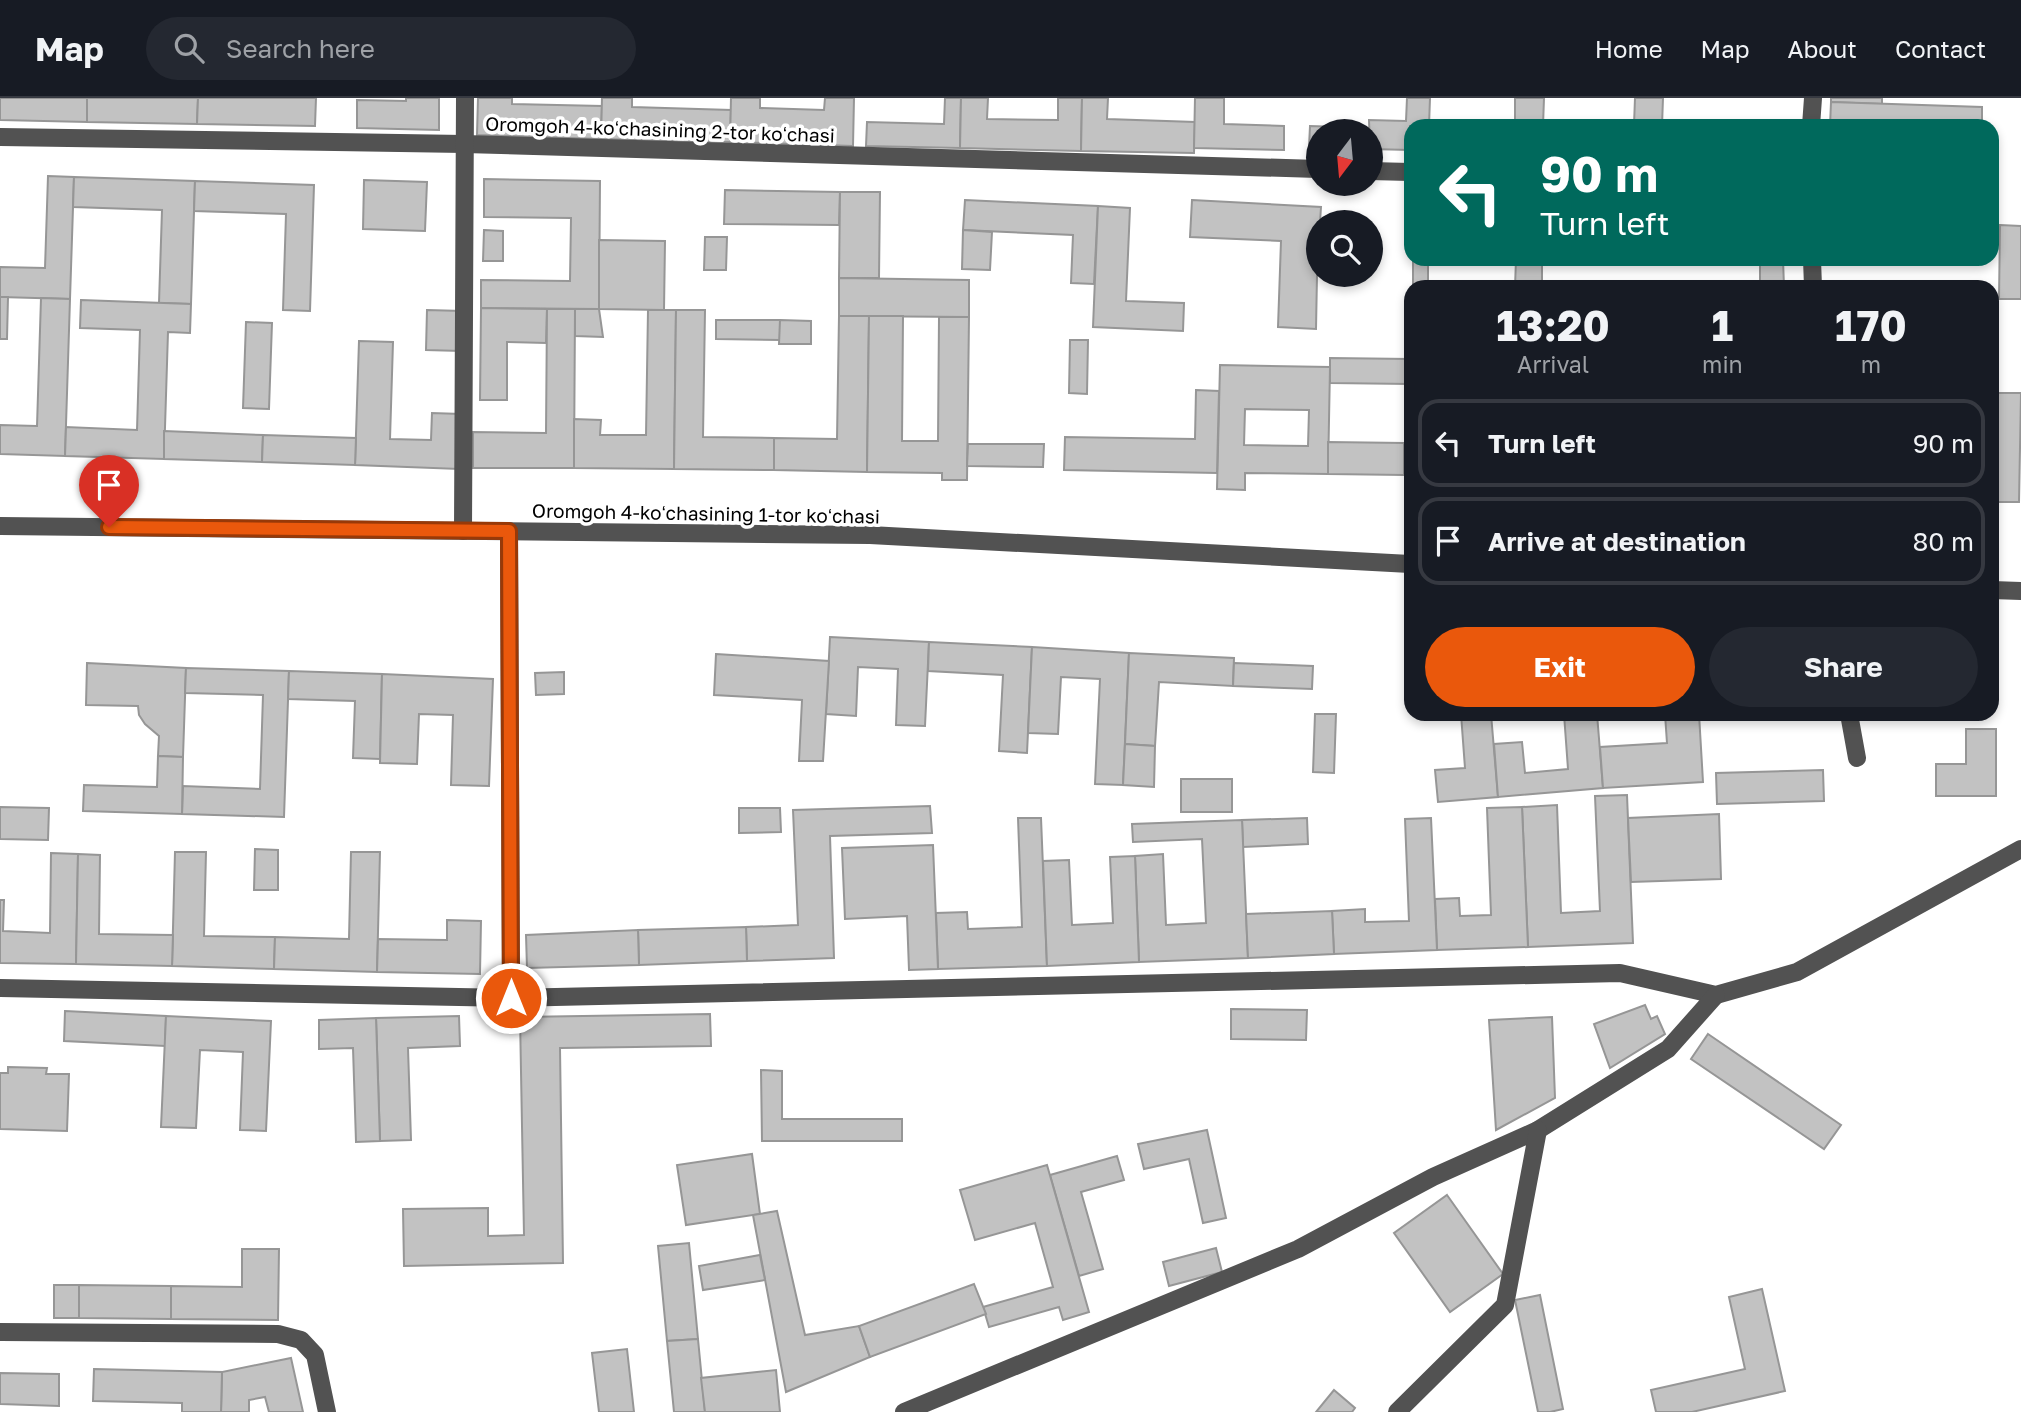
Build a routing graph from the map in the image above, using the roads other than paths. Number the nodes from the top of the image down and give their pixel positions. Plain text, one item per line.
1 (465, 98) edge
2 (1813, 98) edge
3 (1812, 119) edge
4 (0, 137) edge
5 (464, 144) junction
6 (1306, 169) edge
7 (1383, 171) edge
8 (1404, 172) edge
9 (0, 526) edge
10 (463, 531) junction
11 (509, 531) junction
12 (1404, 564) edge
13 (1999, 590) edge
14 (2021, 591) edge
15 (1850, 721) edge
16 (1857, 758) dead end
17 (2021, 849) edge
18 (0, 988) edge
19 (1716, 995) junction
20 (511, 998) junction
21 (1538, 1130) junction
22 (0, 1332) edge
23 (327, 1412) edge
24 (904, 1412) edge
25 (1397, 1412) edge

1 - 5 street
2 - 3 street
4 - 5 street, Oromgoh 4-koʻchasining 2-tor koʻchasi
5 - 6 street, Oromgoh 4-koʻchasining 2-tor koʻchasi
5 - 10 street
7 - 8 street
9 - 10 street, Oromgoh 4-koʻchasining 1-tor koʻchasi
10 - 11 street, Oromgoh 4-koʻchasining 1-tor koʻchasi
11 - 12 street, Oromgoh 4-koʻchasining 1-tor koʻchasi
11 - 20 street
13 - 14 street
15 - 16 street
17 - 19 street
18 - 20 street
19 - 20 street
19 - 21 street
21 - 24 street
21 - 25 street
22 - 23 street

